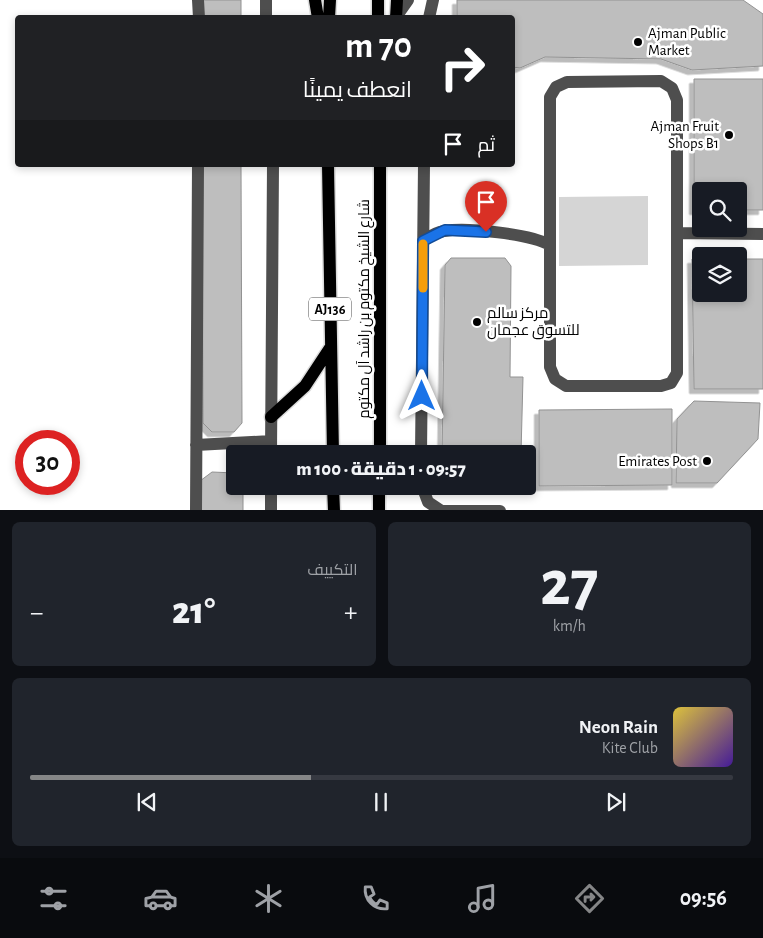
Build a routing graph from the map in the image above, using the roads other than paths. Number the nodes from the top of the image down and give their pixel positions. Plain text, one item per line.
1 (198, 0) edge
2 (266, 0) edge
3 (315, 0) edge
4 (330, 0) edge
5 (378, 0) edge
6 (397, 0) edge
7 (408, 0) edge
8 (433, 0) edge
9 (198, 15) edge
10 (266, 15) edge
11 (318, 15) edge
12 (329, 15) edge
13 (378, 15) edge
14 (396, 15) edge
15 (397, 15) edge
16 (430, 15) edge
17 (198, 167) edge
18 (273, 167) edge
19 (328, 167) edge
20 (380, 167) edge
21 (424, 167) edge
22 (678, 233) junction
23 (763, 234) edge
24 (423, 241) junction
25 (550, 245) junction
26 (330, 348) junction
27 (271, 417) junction
28 (196, 445) junction
29 (271, 445) edge
30 (333, 445) edge
31 (380, 445) edge
32 (422, 445) edge
33 (226, 446) edge
34 (271, 495) edge
35 (333, 495) edge
36 (380, 495) edge
37 (425, 495) edge
38 (196, 510) edge
39 (271, 510) edge
40 (334, 510) edge
41 (380, 510) edge
42 (439, 510) edge
43 (500, 510) edge

1 - 9 street
2 - 10 street
3 - 11 main road
4 - 12 main road
5 - 13 main road
6 - 14 main road
7 - 15 street
8 - 16 street
17 - 28 street
18 - 27 street
19 - 26 main road, AJ136
20 - 31 main road, شارع الشيخ مكتوم بن راشد آل مكتوم
21 - 24 street
22 - 23 street
22 - 25 street
22 - 25 street
24 - 25 street
24 - 32 street
26 - 27 main road
26 - 30 main road, AJ136
27 - 29 street
28 - 33 street
28 - 38 street
34 - 39 street
35 - 40 main road
36 - 41 main road
37 - 42 street
42 - 43 street

